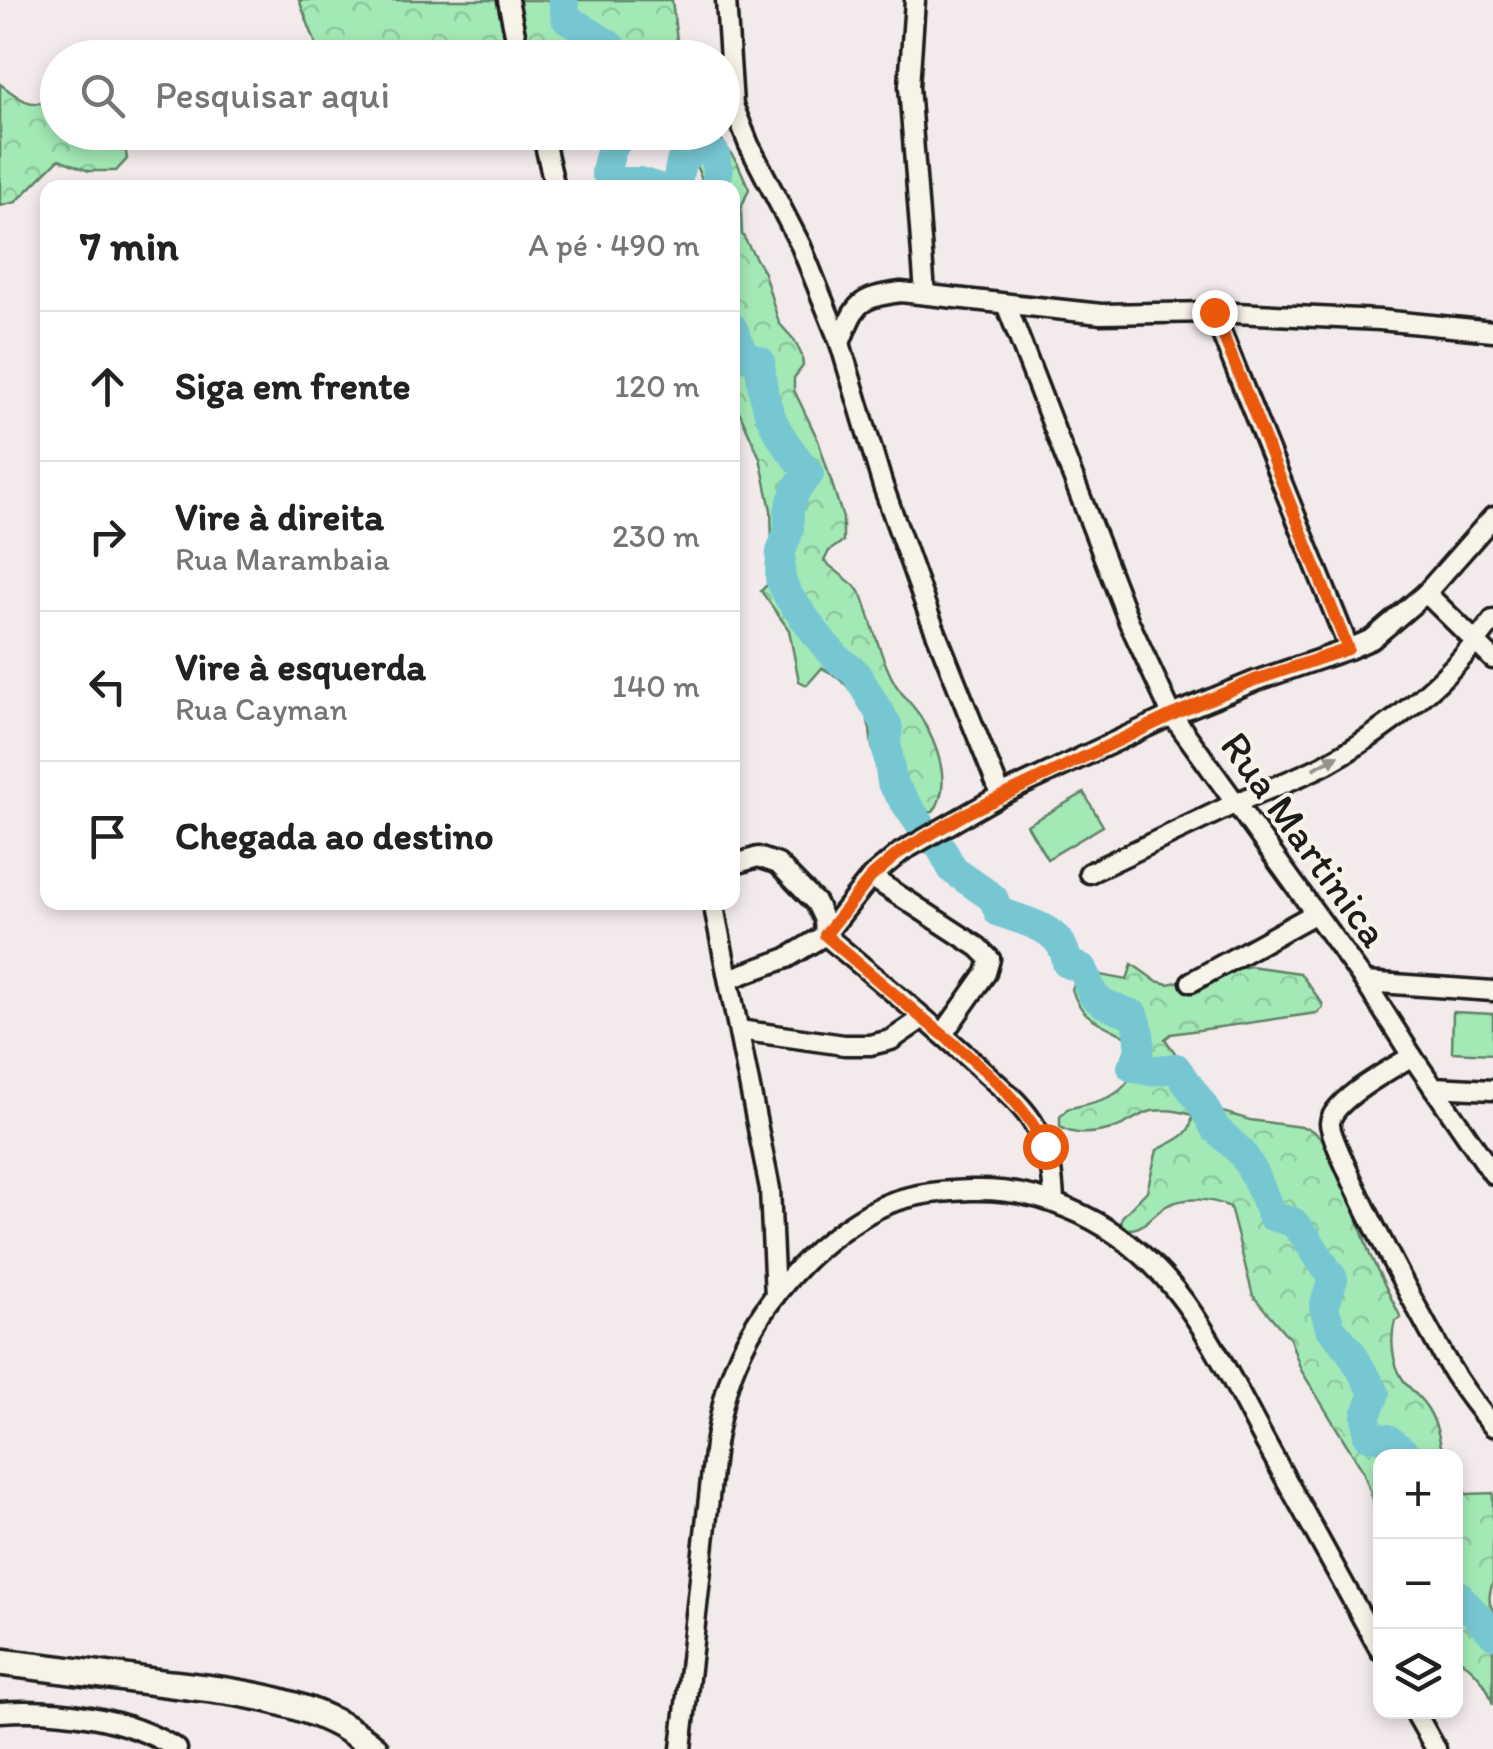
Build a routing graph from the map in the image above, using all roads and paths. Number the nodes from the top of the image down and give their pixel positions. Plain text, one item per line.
1 (508, 0) edge
2 (726, 0) edge
3 (915, 0) edge
4 (516, 40) edge
5 (729, 40) edge
6 (740, 123) edge
7 (546, 150) edge
8 (553, 180) edge
9 (926, 293) junction
10 (1006, 304) junction
11 (1214, 312) junction
12 (1493, 332) edge
13 (840, 343) junction
14 (1493, 517) edge
15 (1426, 593) junction
16 (1493, 620) edge
17 (1476, 643) junction
18 (1348, 649) junction
19 (1493, 659) edge
20 (1172, 715) junction
21 (1001, 795) junction
22 (1237, 803) junction
23 (740, 863) edge
24 (1089, 873) dead end
25 (871, 877) junction
26 (715, 910) edge
27 (1314, 914) junction
28 (825, 935) junction
29 (729, 979) junction
30 (1191, 982) dead end
31 (1365, 982) junction
32 (1493, 992) edge
33 (923, 1018) junction
34 (739, 1030) junction
35 (942, 1034) junction
36 (1412, 1056) junction
37 (1433, 1087) junction
38 (1493, 1090) edge
39 (1493, 1174) edge
40 (1054, 1202) junction
41 (775, 1296) junction
42 (1493, 1426) edge
43 (1373, 1637) edge
44 (0, 1662) edge
45 (0, 1712) edge
46 (1419, 1719) edge
47 (177, 1749) edge
48 (375, 1749) edge
49 (681, 1749) edge
50 (1436, 1749) edge

1 - 4 street
2 - 5 street
3 - 9 street
6 - 13 street
7 - 8 street
9 - 10 street
9 - 13 street
10 - 11 street
10 - 20 street, Rua Martinica
11 - 12 street
11 - 18 street
13 - 21 street
14 - 15 street
15 - 17 street
15 - 18 street
16 - 17 street
17 - 19 street
22 -> 17 street
18 - 20 street
20 - 21 street
20 - 22 street, Rua Martinica
21 - 25 street
22 - 24 street
22 - 27 street, Rua Martinica
23 - 28 street
25 - 28 street
25 - 35 street
26 - 29 street
27 - 30 street
27 - 31 street, Rua Martinica
28 - 29 street
28 - 33 street
29 - 34 street
31 - 32 street
31 - 36 street, Rua Martinica
33 - 34 street
33 - 35 street
34 - 41 street
35 - 40 street
36 - 37 street, Rua Martinica
36 - 42 street
37 - 38 street
37 - 39 street, Rua Martinica
40 - 41 street
40 - 43 street
41 - 49 street
44 - 48 main road
45 - 47 street
46 - 50 street

